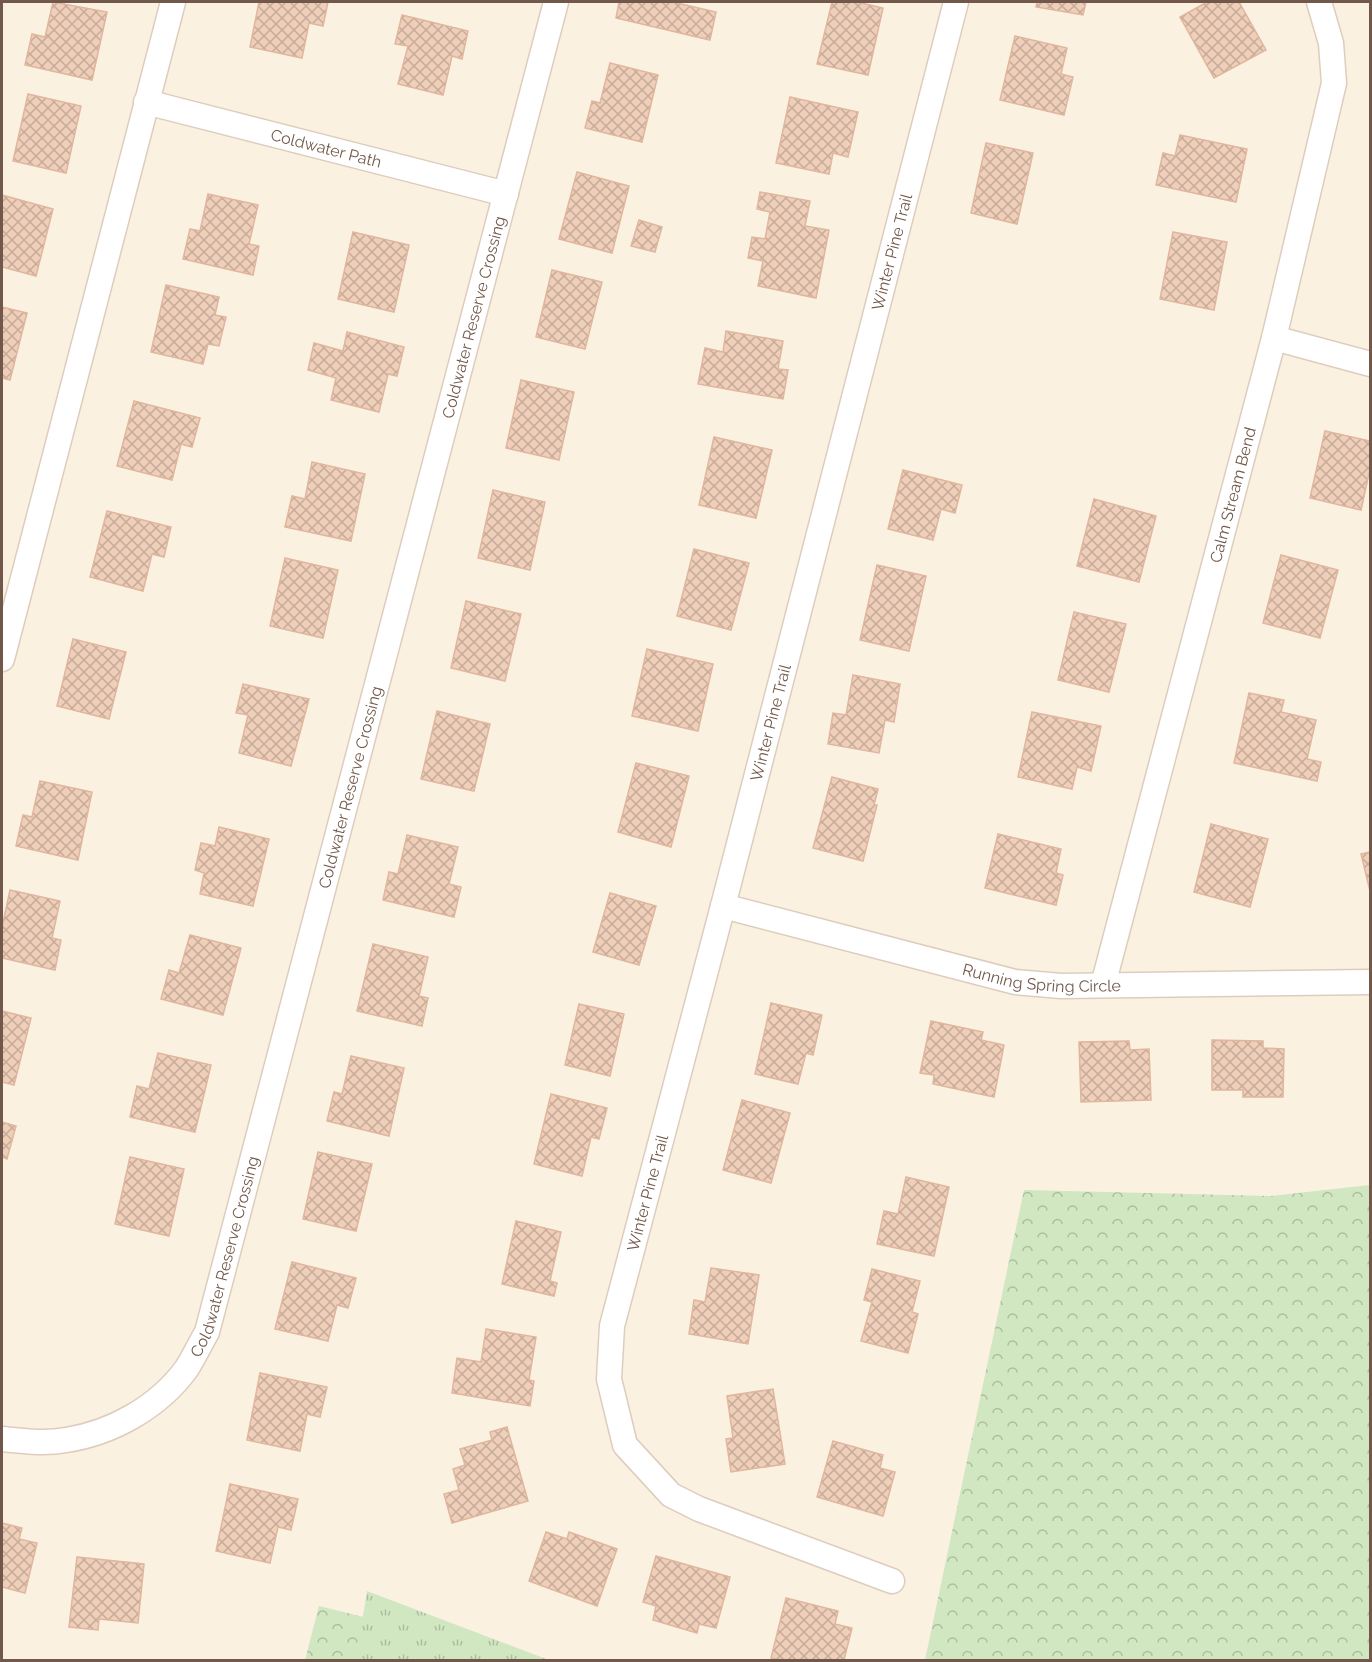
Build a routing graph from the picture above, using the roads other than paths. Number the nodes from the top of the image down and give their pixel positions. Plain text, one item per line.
1 (173, 2) edge
2 (556, 2) edge
3 (956, 2) edge
4 (1319, 2) edge
5 (146, 102) junction
6 (506, 194) junction
7 (1274, 338) junction
8 (1371, 364) edge
9 (2, 659) edge
10 (723, 906) junction
11 (1371, 982) edge
12 (1103, 985) junction
13 (2, 1439) edge
14 (892, 1581) dead end

1 - 5 street
2 - 6 street, Coldwater Reserve Crossing
3 - 10 street, Winter Pine Trail
4 - 7 street, Calm Stream Bend
5 - 6 street, Coldwater Path
5 - 9 street
6 - 13 street, Coldwater Reserve Crossing
7 - 8 street
7 - 12 street, Calm Stream Bend
10 - 12 street, Running Spring Circle
10 - 14 street, Winter Pine Trail
11 - 12 street, Running Spring Circle

